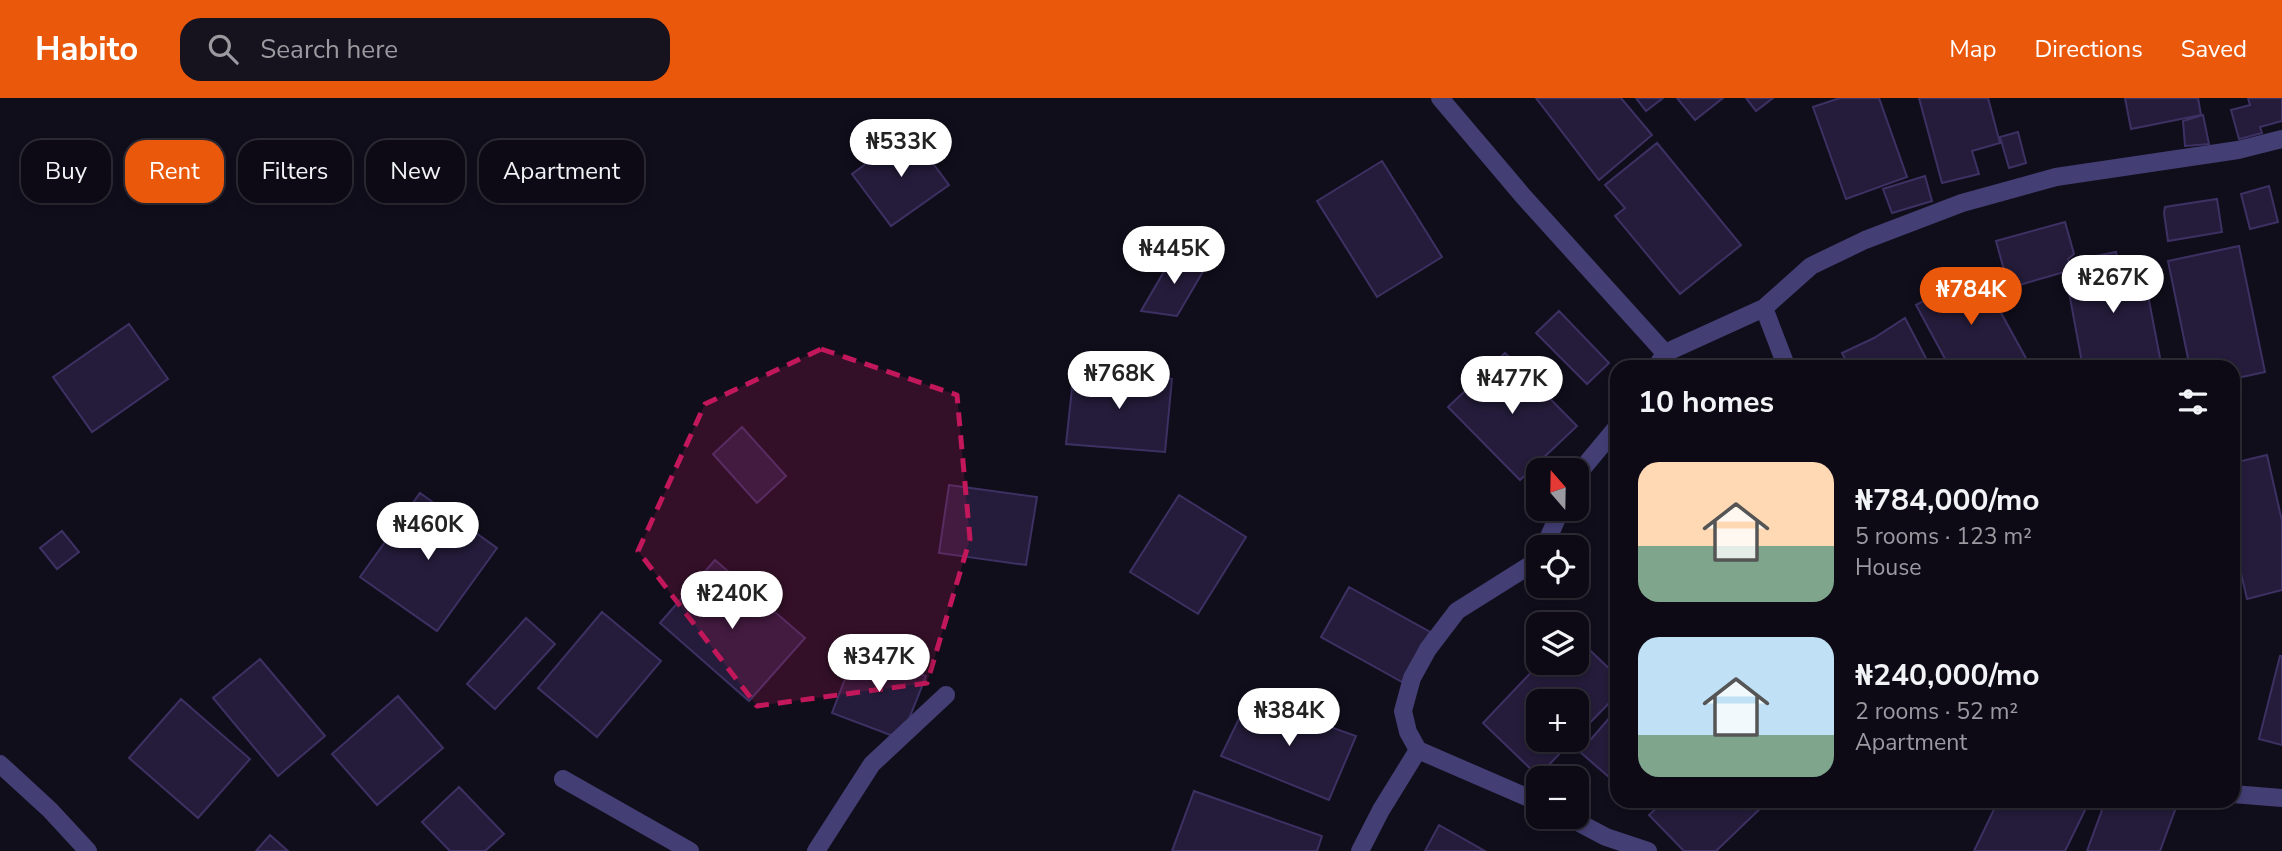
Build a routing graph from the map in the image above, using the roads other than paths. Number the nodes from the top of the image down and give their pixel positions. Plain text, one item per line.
1 (1440, 98) edge
2 (2282, 139) edge
3 (1764, 308) junction
4 (1660, 360) edge
5 (1784, 360) edge
6 (1610, 435) edge
7 (1589, 461) edge
8 (1526, 568) edge
9 (947, 695) dead end
10 (1418, 750) junction
11 (0, 764) edge
12 (564, 779) dead end
13 (2240, 795) edge
14 (1526, 797) edge
15 (2282, 798) edge
16 (1589, 828) edge
17 (88, 851) edge
18 (690, 851) edge
19 (816, 851) edge
20 (1360, 851) edge
21 (1648, 851) edge

1 - 4 street
2 - 3 street
3 - 4 street
3 - 5 street
6 - 7 street
8 - 10 street
9 - 19 street
10 - 14 street
10 - 20 street
11 - 17 street
12 - 18 street
13 - 15 street
16 - 21 street

